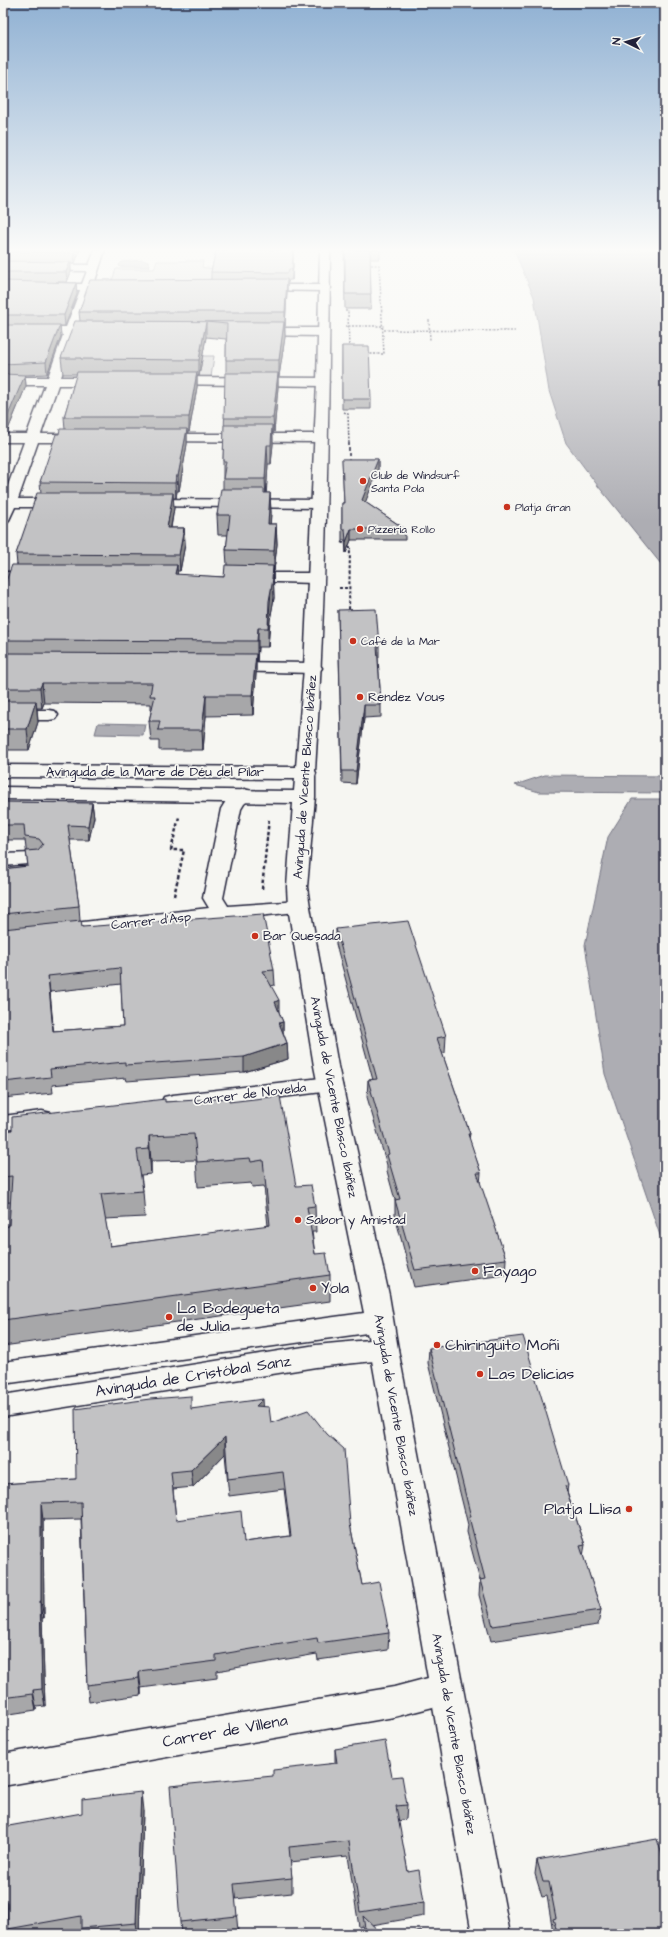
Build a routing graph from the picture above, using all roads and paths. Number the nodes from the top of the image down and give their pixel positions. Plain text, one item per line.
1 (68, 340) edge
2 (324, 340) edge
3 (384, 340) edge
4 (363, 354) edge
5 (3, 381) edge
6 (53, 381) junction
7 (117, 381) edge
8 (157, 381) edge
9 (323, 382) junction
10 (338, 410) dead end
11 (3, 438) edge
12 (33, 438) junction
13 (100, 438) edge
14 (148, 438) edge
15 (321, 438) junction
16 (343, 466) edge
17 (6, 503) edge
18 (80, 503) edge
19 (127, 503) edge
20 (319, 504) junction
21 (3, 519) edge
22 (335, 540) dead end
23 (3, 577) edge
24 (49, 577) edge
25 (229, 578) edge
26 (315, 578) junction
27 (344, 614) edge
28 (207, 667) edge
29 (313, 668) junction
30 (3, 715) edge
31 (48, 715) dead end
32 (3, 771) edge
33 (307, 773) junction
34 (3, 793) edge
35 (244, 795) junction
36 (305, 797) junction
37 (186, 815) dead end
38 (33, 859) edge
39 (3, 860) edge
40 (174, 899) dead end
41 (299, 907) junction
42 (222, 913) junction
43 (66, 930) edge
44 (330, 1085) junction
45 (153, 1106) edge
46 (66, 1116) edge
47 (3, 1124) edge
48 (381, 1335) junction
49 (3, 1373) edge
50 (3, 1406) edge
51 (446, 1689) junction
52 (3, 1770) edge
53 (491, 1934) edge

1 - 6 street
2 - 9 street, Avinguda de Vicente Blasco Ibáñez
3 - 4 path
5 - 6 street
6 - 7 street
6 - 12 street
8 - 9 street
9 - 15 street, Avinguda de Vicente Blasco Ibáñez
10 - 16 path
11 - 12 street
12 - 13 street
12 - 17 street
14 - 15 street
15 - 20 street, Avinguda de Vicente Blasco Ibáñez
17 - 18 street
17 - 21 street
19 - 20 street
20 - 26 street, Avinguda de Vicente Blasco Ibáñez
22 - 27 path
23 - 24 street
25 - 26 street
26 - 29 street, Avinguda de Vicente Blasco Ibáñez
28 - 29 street
29 - 33 street, Avinguda de Vicente Blasco Ibáñez
30 - 31 street
32 - 33 street, Avinguda de la Mare de Déu del Pilar
33 - 36 street, Avinguda de Vicente Blasco Ibáñez
34 - 35 street, Avinguda de la Mare de Déu del Pilar
35 - 36 street, Avinguda de la Mare de Déu del Pilar
35 - 42 street
36 - 41 street, Avinguda de Vicente Blasco Ibáñez
37 - 40 path
38 - 39 street
41 - 42 street, Carrer d'Asp
41 - 44 street, Avinguda de Vicente Blasco Ibáñez
42 - 43 street, Carrer d'Asp
44 - 45 street, Carrer de Novelda
44 - 48 street, Avinguda de Vicente Blasco Ibáñez
46 - 47 street
48 - 49 street, Avinguda de Cristóbal Sanz
48 - 50 street, Avinguda de Cristóbal Sanz
48 - 51 street, Avinguda de Vicente Blasco Ibáñez
51 - 52 street, Carrer de Villena
51 - 53 street, Avinguda de Vicente Blasco Ibáñez

